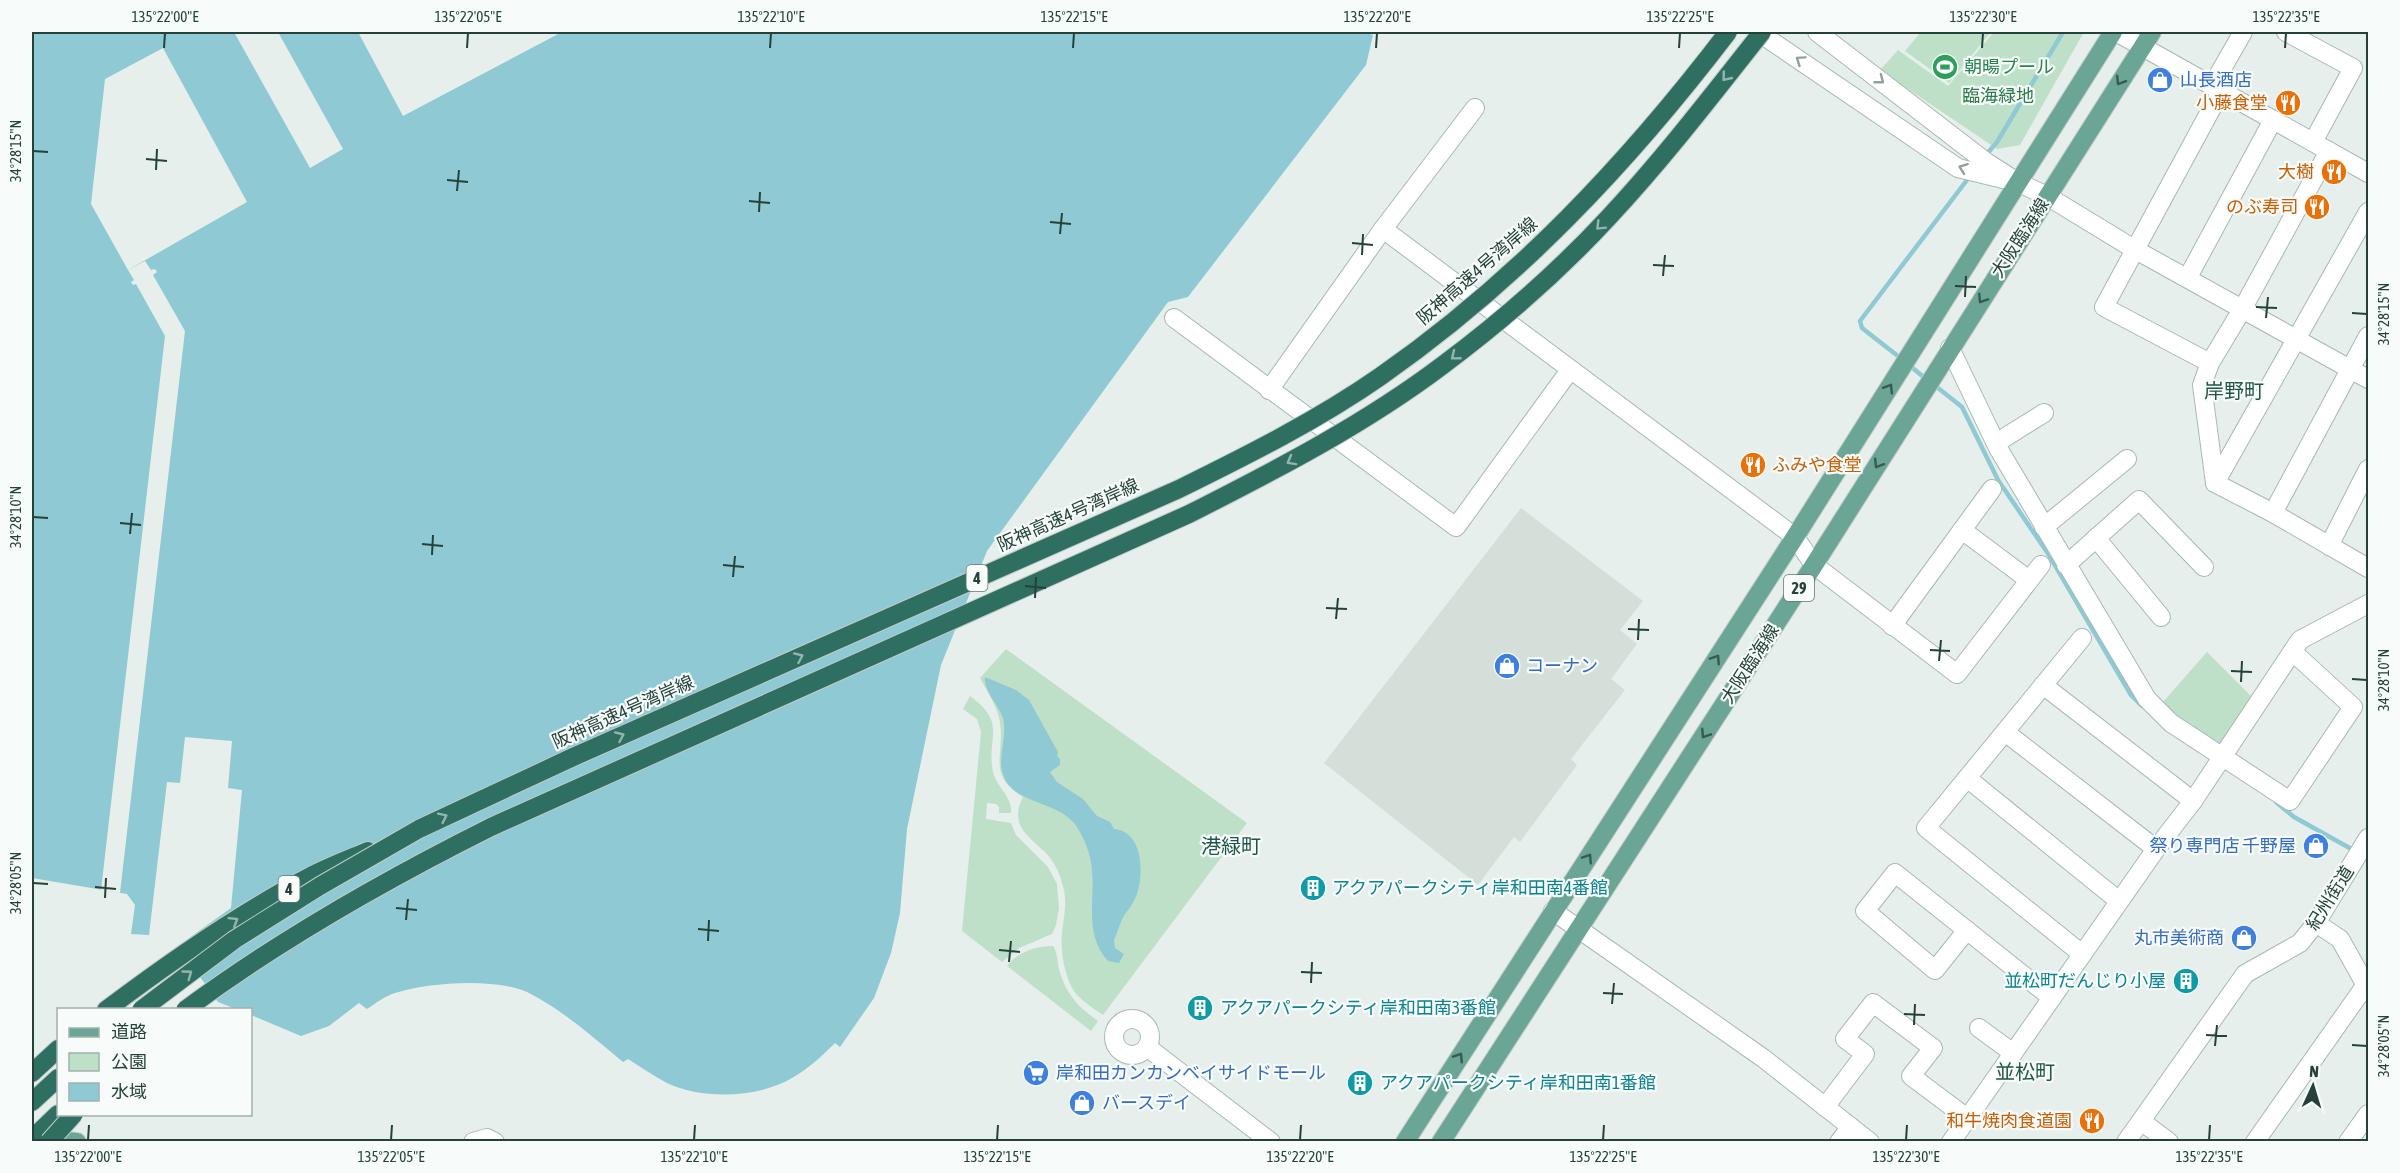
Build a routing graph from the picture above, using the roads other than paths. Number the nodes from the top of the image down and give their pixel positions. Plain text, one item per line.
1 (1728, 32) edge
2 (1760, 32) edge
3 (1817, 32) edge
4 (2115, 32) edge
5 (2243, 32) edge
6 (2286, 32) edge
7 (2147, 39) edge
8 (2361, 70) edge
9 (2216, 89) junction
10 (1475, 108) dead end
11 (2273, 120) junction
12 (2313, 142) junction
13 (2329, 151) junction
14 (2368, 173) edge
15 (2019, 183) junction
16 (2048, 196) junction
17 (2368, 212) edge
18 (1383, 229) junction
19 (2134, 249) junction
20 (2188, 277) junction
21 (2243, 309) junction
22 (1174, 318) dead end
23 (2368, 336) edge
24 (2296, 338) junction
25 (1950, 348) junction
26 (2210, 363) junction
27 (2350, 368) junction
28 (1570, 370) junction
29 (2368, 379) edge
30 (1269, 390) junction
31 (2044, 413) dead end
32 (1996, 443) junction
33 (2127, 459) dead end
34 (2368, 469) edge
35 (2215, 483) junction
36 (1992, 489) dead end
37 (2273, 513) junction
38 (2044, 527) junction
39 (1962, 530) junction
40 (1795, 537) junction
41 (2096, 538) junction
42 (2329, 546) junction
43 (1814, 565) junction
44 (2041, 565) dead end
45 (2066, 565) junction
46 (2204, 567) dead end
47 (2368, 568) edge
48 (2029, 580) junction
49 (2368, 604) edge
50 (2161, 617) dead end
51 (1892, 626) junction
52 (2082, 638) dead end
53 (2293, 652) junction
54 (2043, 685) junction
55 (2005, 732) junction
56 (2223, 756) junction
57 (1967, 778) junction
58 (2193, 801) junction
59 (419, 829) junction
60 (2362, 847) edge
61 (2156, 849) junction
62 (2119, 902) junction
63 (1554, 911) junction
64 (2316, 923) junction
65 (1579, 929) junction
66 (1967, 930) junction
67 (2082, 954) junction
68 (2367, 988) edge
69 (2052, 998) junction
70 (109, 1008) edge
71 (144, 1008) edge
72 (189, 1008) edge
73 (1979, 1028) dead end
74 (1147, 1047) dead end
75 (57, 1050) edge
76 (2013, 1053) junction
77 (32, 1073) edge
78 (57, 1079) edge
79 (32, 1102) edge
80 (1825, 1107) junction
81 (2368, 1114) edge
82 (57, 1115) edge
83 (72, 1116) edge
84 (1967, 1118) junction
85 (2141, 1121) junction
86 (1851, 1127) junction
87 (32, 1139) edge
88 (49, 1142) edge
89 (77, 1142) edge
90 (473, 1142) edge
91 (495, 1142) edge
92 (1271, 1142) edge
93 (1405, 1142) edge
94 (1441, 1142) edge
95 (1839, 1142) edge
96 (1870, 1142) edge
97 (1951, 1142) edge
98 (2126, 1142) edge
99 (2169, 1142) edge
100 (2254, 1142) edge
101 (2348, 1142) edge

59 -> 1 highway, 阪神高速4号湾岸線 / 4, bridge
15 -> 2 street
2 -> 72 highway, 4, bridge
3 -> 15 street
4 - 7 street
4 - 15 main road, 大阪臨海線 / 29
5 - 9 street
6 - 8 street
7 - 9 street
7 -> 16 main road, 大阪臨海線 / 29
8 - 12 street
9 - 11 street
9 - 19 street
10 - 18 street
11 - 12 street
11 - 20 street
12 - 13 street
13 - 14 street
13 - 21 street
15 - 16 street
40 -> 15 main road, 大阪臨海線 / 29
16 - 19 street
16 -> 25 main road, 大阪臨海線 / 29
17 - 24 street
18 - 28 street
18 - 30 street
19 - 20 street
19 - 26 street
20 - 21 street
21 - 24 street
21 - 26 street
22 - 30 street
23 - 27 street
24 - 27 street
24 - 35 street
25 - 32 street
25 -> 43 main road, 大阪臨海線 / 29
26 - 35 street
27 - 29 street
27 - 37 street
28 - 30 street
28 - 40 street
31 - 32 street
32 - 38 street
33 - 38 street
34 - 42 street
35 - 37 street
36 - 39 street
37 - 42 street
38 - 45 street
39 - 48 street
39 - 51 street
40 - 43 street
63 -> 40 main road, 大阪臨海線 / 29
41 - 45 street
41 - 46 street
41 - 50 street
42 - 47 street
43 - 51 street
43 -> 65 main road, 大阪臨海線 / 29
44 - 48 street
45 - 56 street
48 - 51 street
49 - 53 street
52 - 54 street
53 - 56 street
53 - 56 street
54 - 55 street
54 - 58 street
55 - 57 street
55 - 61 street
56 - 58 street
57 - 62 street
57 - 67 street
58 - 61 street
70 -> 59 highway, 4, bridge
71 -> 59 highway, 阪神高速4号湾岸線 / 4, bridge
60 - 64 street, 紀州街道
61 - 62 street
62 - 67 street
63 - 65 street
93 -> 63 main road, 大阪臨海線 / 29
64 - 68 street
64 - 85 street, 紀州街道
65 - 80 street
65 - 94 main road, 大阪臨海線 / 29
66 - 66 street
66 - 69 street
67 - 69 street
68 - 100 street
69 - 76 street
73 - 76 street
74 - 92 street
75 - 77 highway
76 - 84 street
78 - 79 highway
80 - 84 street
80 - 86 street
81 - 101 street
82 - 87 highway
83 - 88 highway, bridge
84 - 97 street
85 - 98 street, 紀州街道
85 - 99 street
86 - 95 street
86 - 96 street
87 - 89 main road
90 - 91 street

